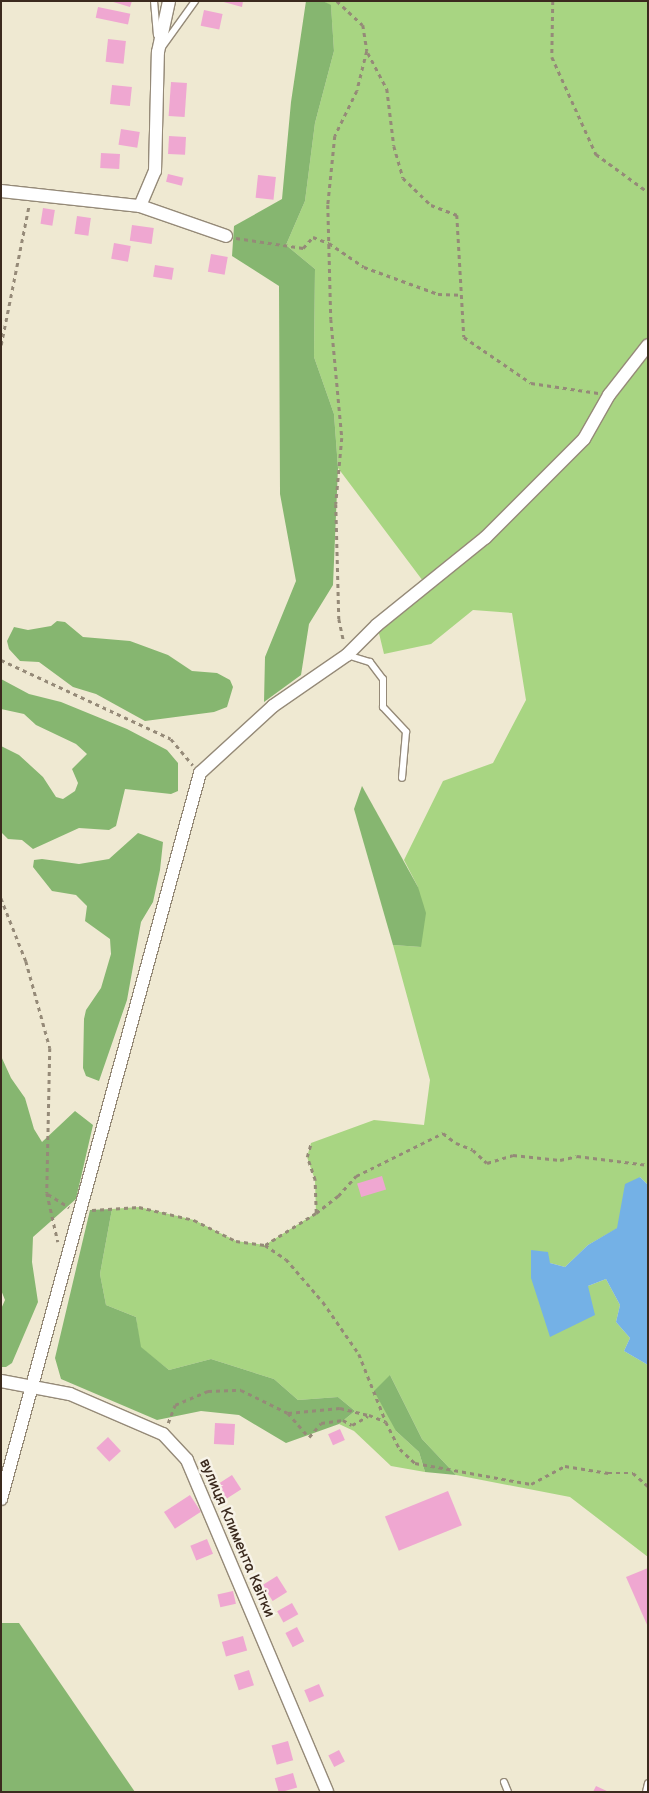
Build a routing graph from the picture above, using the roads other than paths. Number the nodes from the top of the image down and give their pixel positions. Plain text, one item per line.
1 (154, 1) edge
2 (169, 1) edge
3 (195, 1) edge
4 (158, 52) junction
5 (1, 190) edge
6 (140, 206) junction
7 (226, 236) road end
8 (648, 345) edge
9 (347, 655) junction
10 (402, 778) dead end
11 (1, 1381) edge
12 (31, 1386) junction
13 (1, 1499) edge
14 (504, 1782) dead end
15 (648, 1783) edge
16 (327, 1792) edge
17 (508, 1792) edge
18 (646, 1792) edge

1 - 4 lane
2 - 4 street
3 - 4 lane
4 - 6 street
5 - 6 street
6 - 7 street
8 - 9 street
9 - 10 lane
9 - 12 street
11 - 12 street, вулиця Климента Квітки
12 - 13 street
12 - 16 street, вулиця Климента Квітки
14 - 17 lane
15 - 18 lane

